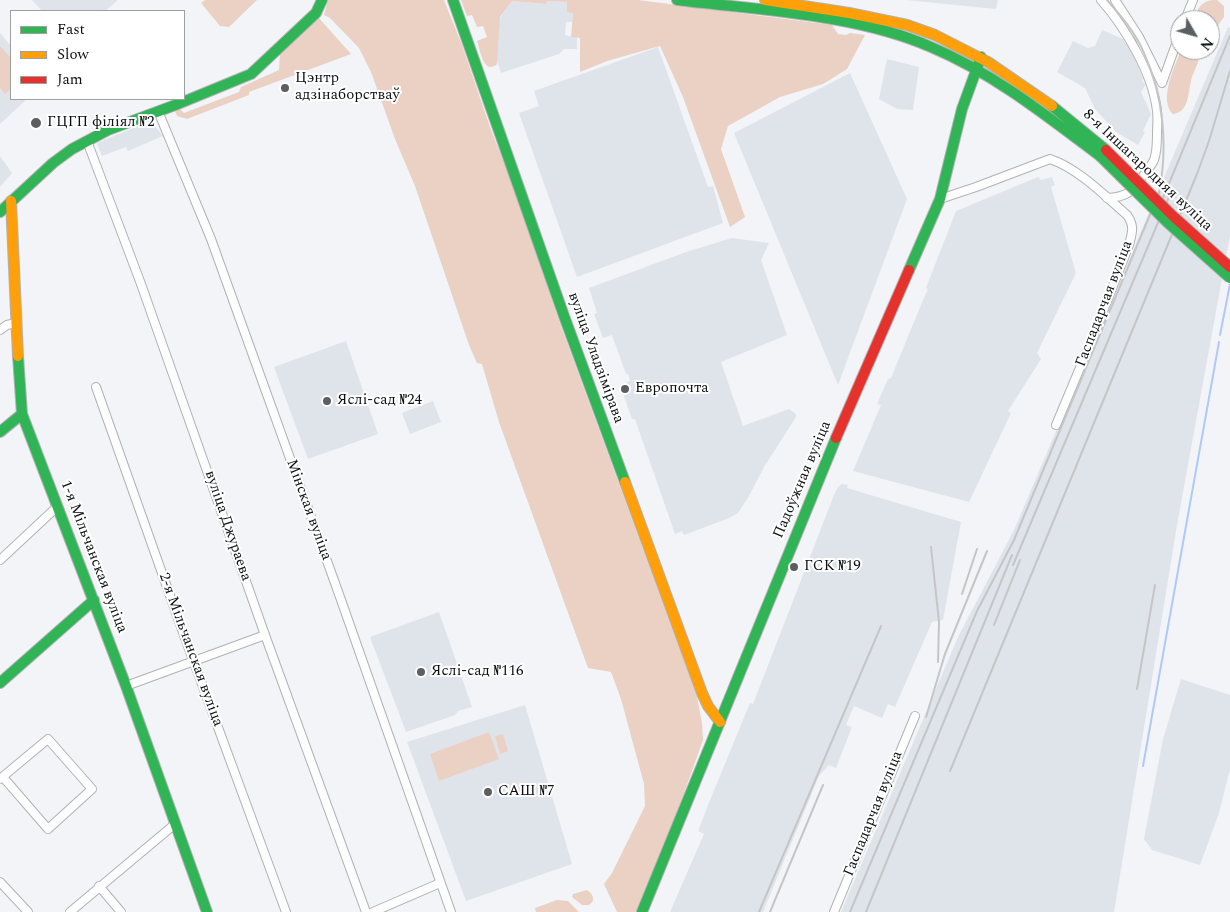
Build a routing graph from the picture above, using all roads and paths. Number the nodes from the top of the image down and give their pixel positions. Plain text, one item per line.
1 (322, 0) edge
2 (452, 0) edge
3 (677, 0) edge
4 (764, 0) edge
5 (1101, 0) edge
6 (1115, 0) edge
7 (981, 57) junction
8 (1170, 60) edge
9 (975, 69) junction
10 (158, 111) junction
11 (88, 140) junction
12 (1103, 153) junction
13 (1106, 198) junction
14 (940, 199) junction
15 (12, 201) junction
16 (0, 212) edge
17 (1230, 266) edge
18 (1230, 278) edge
19 (16, 323) junction
20 (0, 330) edge
21 (96, 387) dead end
22 (22, 414) junction
23 (1056, 425) dead end
24 (0, 432) edge
25 (58, 506) junction
26 (0, 560) edge
27 (94, 600) junction
28 (265, 635) junction
29 (194, 661) junction
30 (0, 683) edge
31 (126, 686) junction
32 (915, 716) dead end
33 (720, 722) junction
34 (1, 778) edge
35 (175, 824) junction
36 (0, 882) edge
37 (440, 883) junction
38 (99, 886) junction
39 (206, 911) edge
40 (28, 912) edge
41 (70, 912) edge
42 (121, 912) edge
43 (286, 912) edge
44 (366, 912) edge
45 (372, 912) edge
46 (451, 912) edge
47 (642, 912) edge
48 (834, 912) edge

1 - 10 main road
2 - 33 main road, вуліца Уладзімірава
3 - 9 main road, 8-я Іншагародняя вуліца
4 - 7 main road, 8-я Іншагародняя вуліца
5 - 13 street
6 - 8 street
7 - 9 main road, Падоўжная вуліца
7 - 12 main road, 8-я Іншагародняя вуліца
9 - 12 main road, 8-я Іншагародняя вуліца
9 - 14 main road, Падоўжная вуліца
10 - 11 main road
10 - 37 street, Мінская вуліца
11 - 15 main road
11 - 28 street, вуліца Джураева
12 - 17 main road, 8-я Іншагародняя вуліца, bridge
12 - 18 main road, 8-я Іншагародняя вуліца, bridge
13 - 14 street, Гаспадарчая вуліца
13 - 23 street, Гаспадарчая вуліца
14 - 33 main road, Падоўжная вуліца
15 - 16 main road
15 - 19 main road, 1-я Мільчанская вуліца
19 - 20 street
19 - 22 main road, 1-я Мільчанская вуліца
21 - 29 street, 2-я Мільчанская вуліца
22 - 24 main road
22 - 25 main road, 1-я Мільчанская вуліца
25 - 26 street
25 - 27 main road, 1-я Мільчанская вуліца
27 - 30 main road
27 - 31 main road, 1-я Мільчанская вуліца
28 - 29 street
28 - 44 street, вуліца Джураева
29 - 31 street
29 - 43 street, 2-я Мільчанская вуліца
31 - 35 main road, 1-я Мільчанская вуліца
32 - 48 street, Гаспадарчая вуліца
33 - 47 main road, Падоўжная вуліца
34 - 34 street
35 - 38 street
35 - 39 main road, 1-я Мільчанская вуліца
36 - 40 street
37 - 45 street
37 - 46 street, Мінская вуліца
38 - 41 street
38 - 42 street

